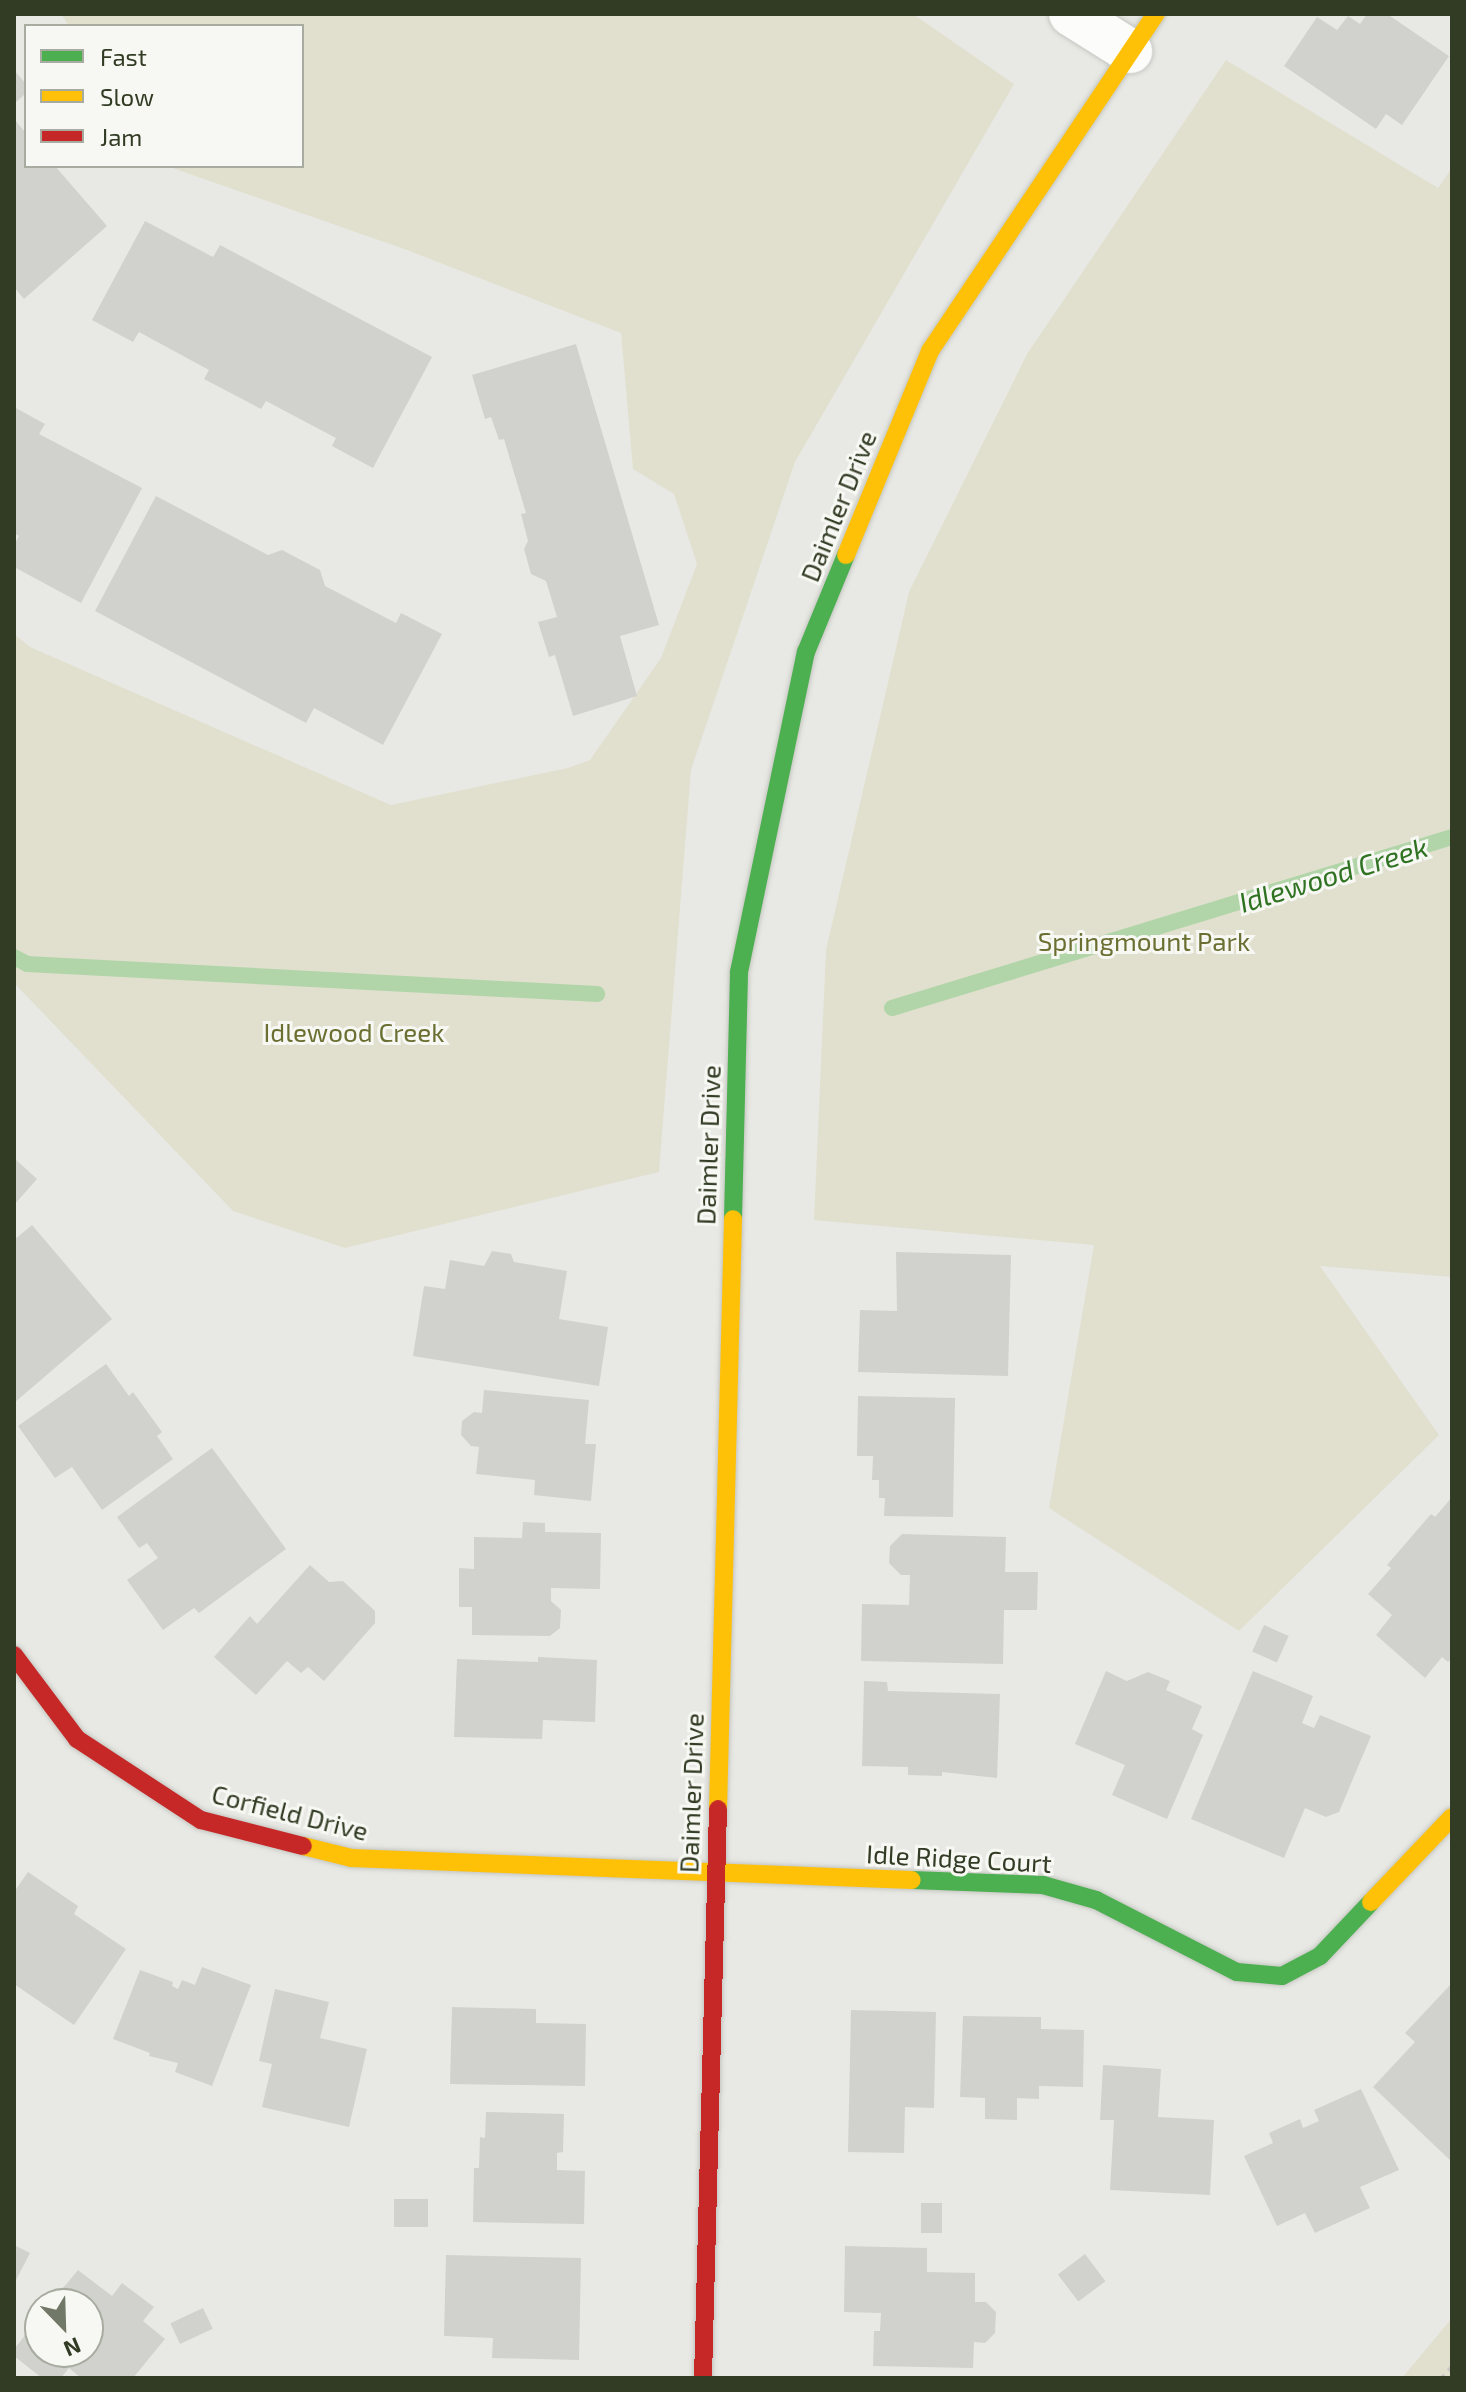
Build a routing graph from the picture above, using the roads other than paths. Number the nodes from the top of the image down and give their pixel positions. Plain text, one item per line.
1 (1071, 14) edge
2 (1156, 14) edge
3 (1130, 51) junction
4 (14, 1655) edge
5 (1452, 1817) edge
6 (715, 1872) junction
7 (703, 2378) edge

1 - 3 street
2 - 3 street, Daimler Drive
3 - 6 street, Daimler Drive
4 - 6 street, Corfield Drive
5 - 6 street, Idle Ridge Court
6 - 7 street, Daimler Drive

